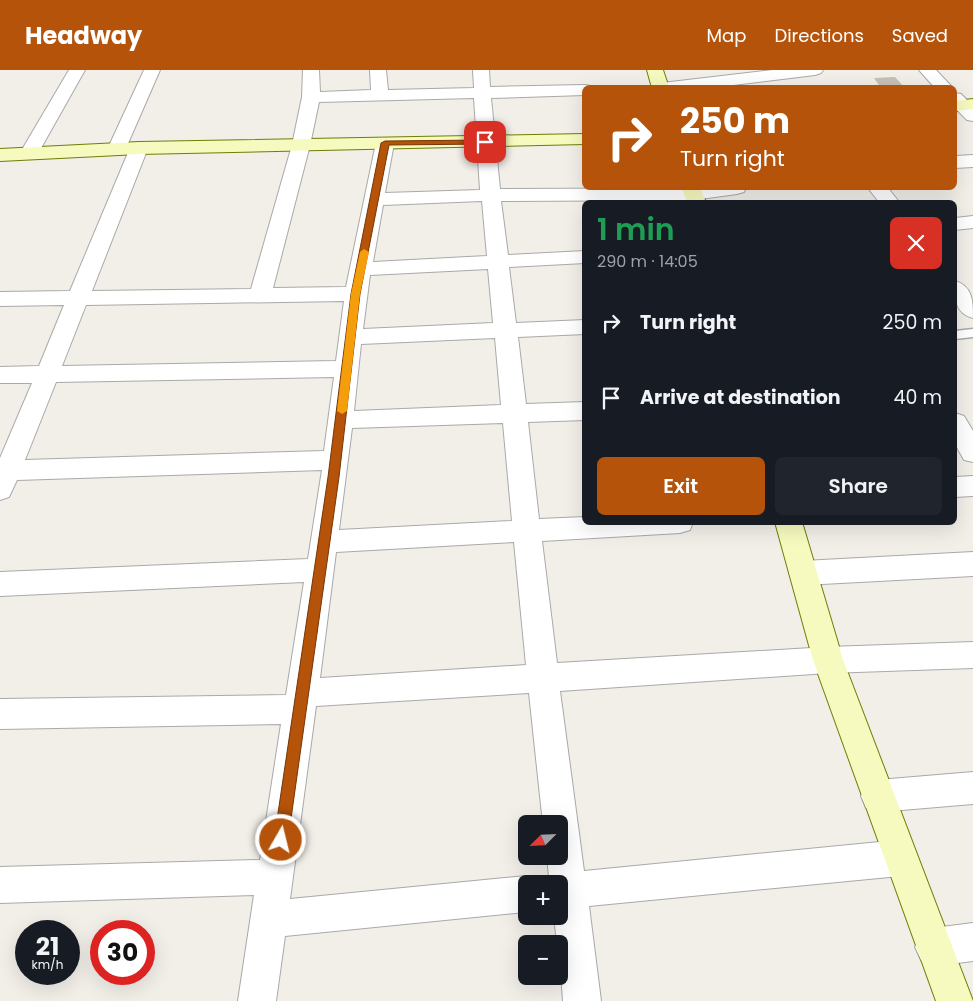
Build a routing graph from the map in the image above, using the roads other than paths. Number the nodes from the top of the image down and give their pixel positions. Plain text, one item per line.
1 (77, 70) edge
2 (152, 70) edge
3 (311, 70) edge
4 (378, 70) edge
5 (655, 70) edge
6 (815, 70) edge
7 (928, 70) edge
8 (782, 71) edge
9 (482, 82) edge
10 (661, 85) edge
11 (683, 85) edge
12 (793, 85) edge
13 (942, 85) edge
14 (582, 90) edge
15 (380, 96) junction
16 (311, 97) junction
17 (582, 139) edge
18 (485, 142) junction
19 (385, 143) junction
20 (301, 145) junction
21 (117, 148) junction
22 (139, 148) junction
23 (29, 153) junction
24 (0, 155) edge
25 (973, 161) edge
26 (957, 162) edge
27 (725, 190) edge
28 (880, 190) edge
29 (491, 195) junction
30 (694, 195) edge
31 (374, 199) junction
32 (887, 200) edge
33 (973, 222) edge
34 (957, 224) edge
35 (582, 257) edge
36 (498, 261) junction
37 (358, 281) junction
38 (260, 295) junction
39 (78, 297) junction
40 (0, 299) edge
41 (582, 327) edge
42 (505, 331) junction
43 (973, 333) edge
44 (957, 334) edge
45 (351, 337) junction
46 (347, 369) junction
47 (47, 374) junction
48 (0, 376) edge
49 (582, 410) edge
50 (514, 412) junction
51 (973, 416) edge
52 (957, 417) edge
53 (341, 420) junction
54 (957, 425) edge
55 (973, 453) edge
56 (336, 460) junction
57 (3, 477) edge
58 (973, 486) edge
59 (957, 487) edge
60 (629, 525) edge
61 (789, 525) edge
62 (527, 531) junction
63 (324, 542) junction
64 (973, 564) edge
65 (320, 570) junction
66 (803, 573) junction
67 (0, 584) edge
68 (973, 655) edge
69 (828, 660) junction
70 (543, 678) junction
71 (301, 701) junction
72 (0, 714) edge
73 (973, 788) edge
74 (878, 796) junction
75 (900, 858) junction
76 (562, 875) edge
77 (275, 877) junction
78 (0, 885) edge
79 (568, 891) edge
80 (518, 895) edge
81 (568, 915) edge
82 (269, 919) junction
83 (973, 942) edge
84 (934, 946) junction
85 (257, 1001) edge
86 (582, 1001) edge
87 (955, 1001) edge

1 - 23 street
2 - 21 street
3 - 16 street
4 - 15 street
5 - 10 street
6 - 8 street
7 - 13 street
8 - 11 street
8 - 12 street
9 - 14 street
9 - 15 street
9 - 18 street
15 - 16 street
16 - 20 street
17 - 18 street
18 - 19 street
18 - 29 street
19 - 20 street
19 - 31 street
20 - 22 street
20 - 38 street
21 - 22 street
21 - 23 street
22 - 39 street
23 - 24 street
25 - 26 street
27 - 30 street
28 - 32 street
29 - 30 street
29 - 31 street
29 - 36 street
31 - 37 street
33 - 34 street
35 - 36 street
36 - 37 street
36 - 42 street
37 - 38 street
37 - 45 street
38 - 39 street
39 - 40 street
39 - 47 street
41 - 42 street
42 - 45 street
42 - 50 street
43 - 44 lane
45 - 46 street
46 - 47 street
46 - 53 street
47 - 48 street
47 - 57 street
49 - 50 street
50 - 53 street
50 - 62 street
51 - 52 street
53 - 56 street
54 - 55 street
56 - 57 street
56 - 63 street
58 - 59 street
60 - 62 street
61 - 66 street
62 - 63 street
62 - 70 street
63 - 65 street
64 - 66 street
65 - 67 street
65 - 71 street
66 - 69 street
68 - 69 street
69 - 70 street
69 - 74 street
70 - 71 street
70 - 76 street
71 - 72 street
71 - 77 street
73 - 74 street
74 - 75 street
75 - 79 street
75 - 84 street
77 - 78 street
77 - 82 street
80 - 82 street
81 - 86 street
82 - 85 street
83 - 84 street
84 - 87 street

